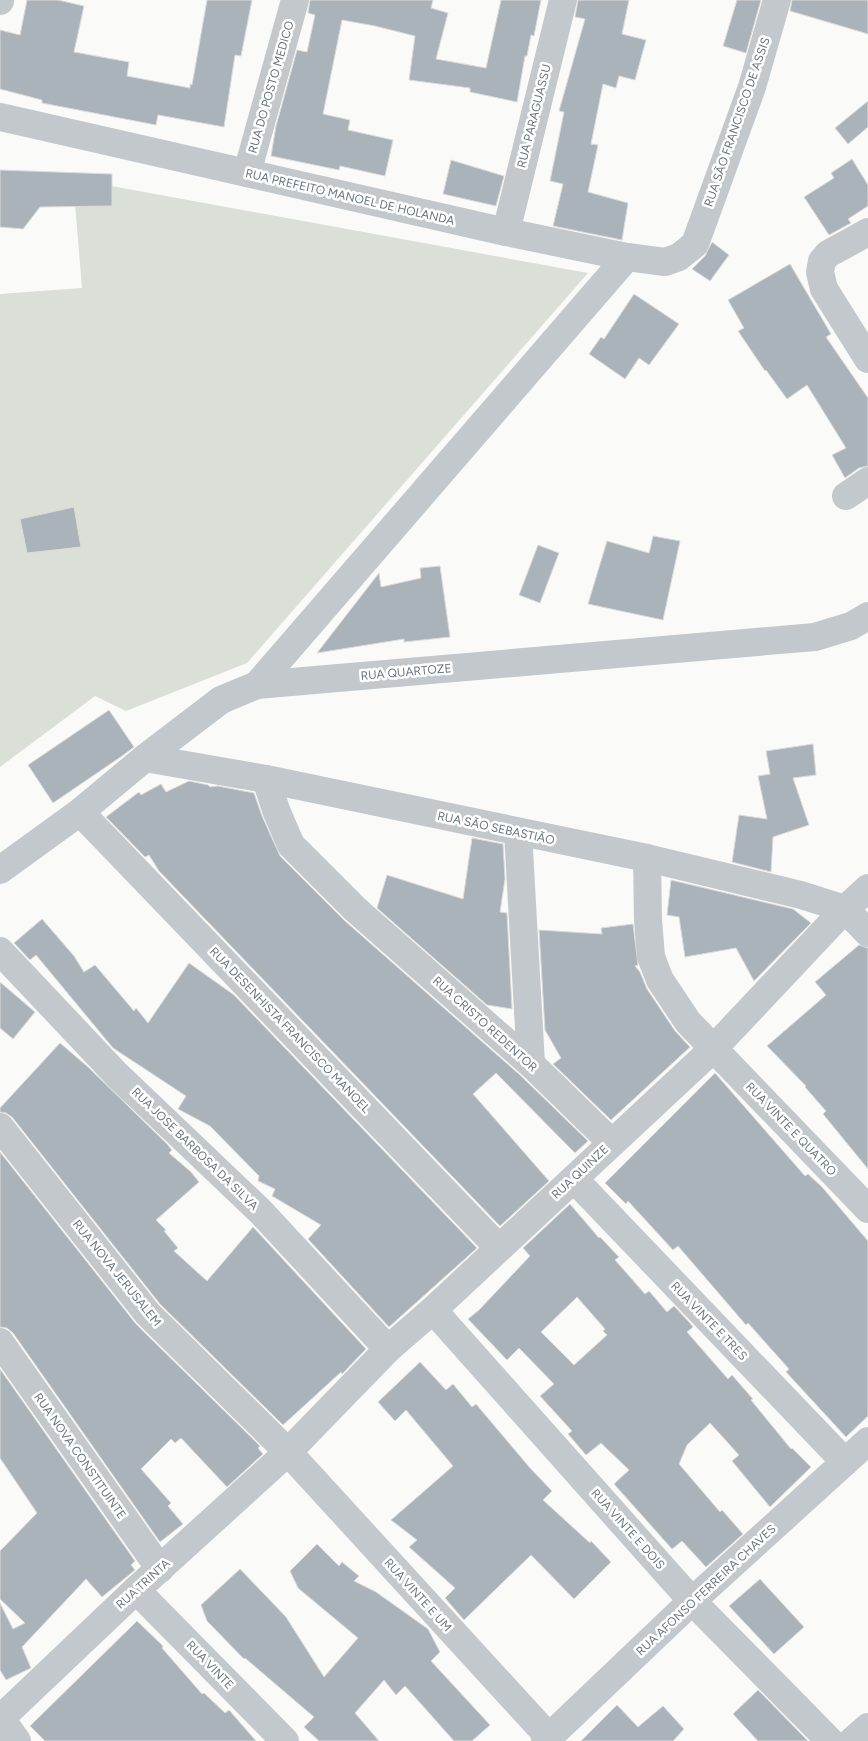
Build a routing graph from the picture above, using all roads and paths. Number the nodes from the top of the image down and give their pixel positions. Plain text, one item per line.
1 (295, 0) edge
2 (563, 0) edge
3 (777, 0) edge
4 (0, 117) edge
5 (247, 173) junction
6 (506, 232) junction
7 (868, 232) edge
8 (695, 244) joint
9 (627, 257) junction
10 (868, 359) edge
11 (868, 616) edge
12 (257, 685) junction
13 (145, 758) junction
14 (266, 780) junction
15 (80, 812) junction
16 (518, 832) junction
17 (647, 858) junction
18 (0, 870) edge
19 (868, 888) edge
20 (845, 910) junction
21 (868, 933) edge
22 (0, 951) edge
23 (714, 1048) junction
24 (531, 1064) junction
25 (0, 1126) edge
26 (612, 1143) junction
27 (574, 1179) junction
28 (868, 1209) edge
29 (500, 1248) junction
30 (433, 1310) junction
31 (0, 1342) edge
32 (388, 1349) junction
33 (868, 1441) edge
34 (288, 1452) junction
35 (845, 1462) junction
36 (160, 1568) junction
37 (136, 1590) junction
38 (692, 1601) junction
39 (0, 1719) edge
40 (868, 1727) edge
41 (547, 1739) edge
42 (17, 1741) edge
43 (284, 1741) edge
44 (830, 1741) edge
45 (852, 1741) edge

1 - 5 street, RUA DO POSTO MEDICO
2 - 6 street, RUA PARAGUASSU
3 - 8 street, RUA SÃO FRANCISCO DE ASSIS
4 - 5 street, RUA PREFEITO MANOEL DE HOLANDA
5 - 6 street, RUA PREFEITO MANOEL DE HOLANDA
6 - 9 street, RUA PREFEITO MANOEL DE HOLANDA
7 - 10 street
8 - 9 street, RUA PREFEITO MANOEL DE HOLANDA
9 - 12 street
11 - 12 street, RUA QUARTOZE
12 - 13 street, RUA QUARTOZE
13 - 14 street, RUA SÃO SEBASTIÃO
13 - 15 street, RUA QUARTOZE
14 - 16 street, RUA SÃO SEBASTIÃO
14 - 24 street, RUA CRISTO REDENTOR
15 - 18 street, RUA QUARTOZE
15 - 29 street, RUA DESENHISTA FRANCISCO MANOEL
16 - 17 street, RUA SÃO SEBASTIÃO
16 - 24 street
17 - 20 street, RUA SÃO SEBASTIÃO
17 - 23 street, RUA VINTE E QUATRO
19 - 20 street, RUA QUINZE
20 - 21 street
20 - 23 street, RUA QUINZE
22 - 32 street, RUA JOSE BARBOSA DA SILVA
23 - 26 street, RUA QUINZE
23 - 28 street, RUA VINTE E QUATRO
24 - 26 street, RUA CRISTO REDENTOR
25 - 34 street, RUA NOVA JERUSALEM
26 - 27 street, RUA QUINZE
27 - 29 street, RUA QUINZE
27 - 35 street, RUA VINTE E TRES
29 - 30 street, RUA QUINZE
30 - 32 street, RUA QUINZE
30 - 38 street, RUA VINTE E DOIS
31 - 36 street, RUA NOVA CONSTITUINTE
32 - 34 street, RUA QUINZE
33 - 35 street, RUA AFONSO FERREIRA CHAVES
34 - 36 street, RUA TRINTA
34 - 41 street, RUA VINTE E UM
35 - 38 street, RUA AFONSO FERREIRA CHAVES
36 - 37 street, RUA TRINTA
37 - 39 street, RUA TRINTA
37 - 43 street, RUA VINTE
38 - 41 street, RUA AFONSO FERREIRA CHAVES
38 - 44 street, RUA VINTE E DOIS
39 - 42 street
40 - 45 street

